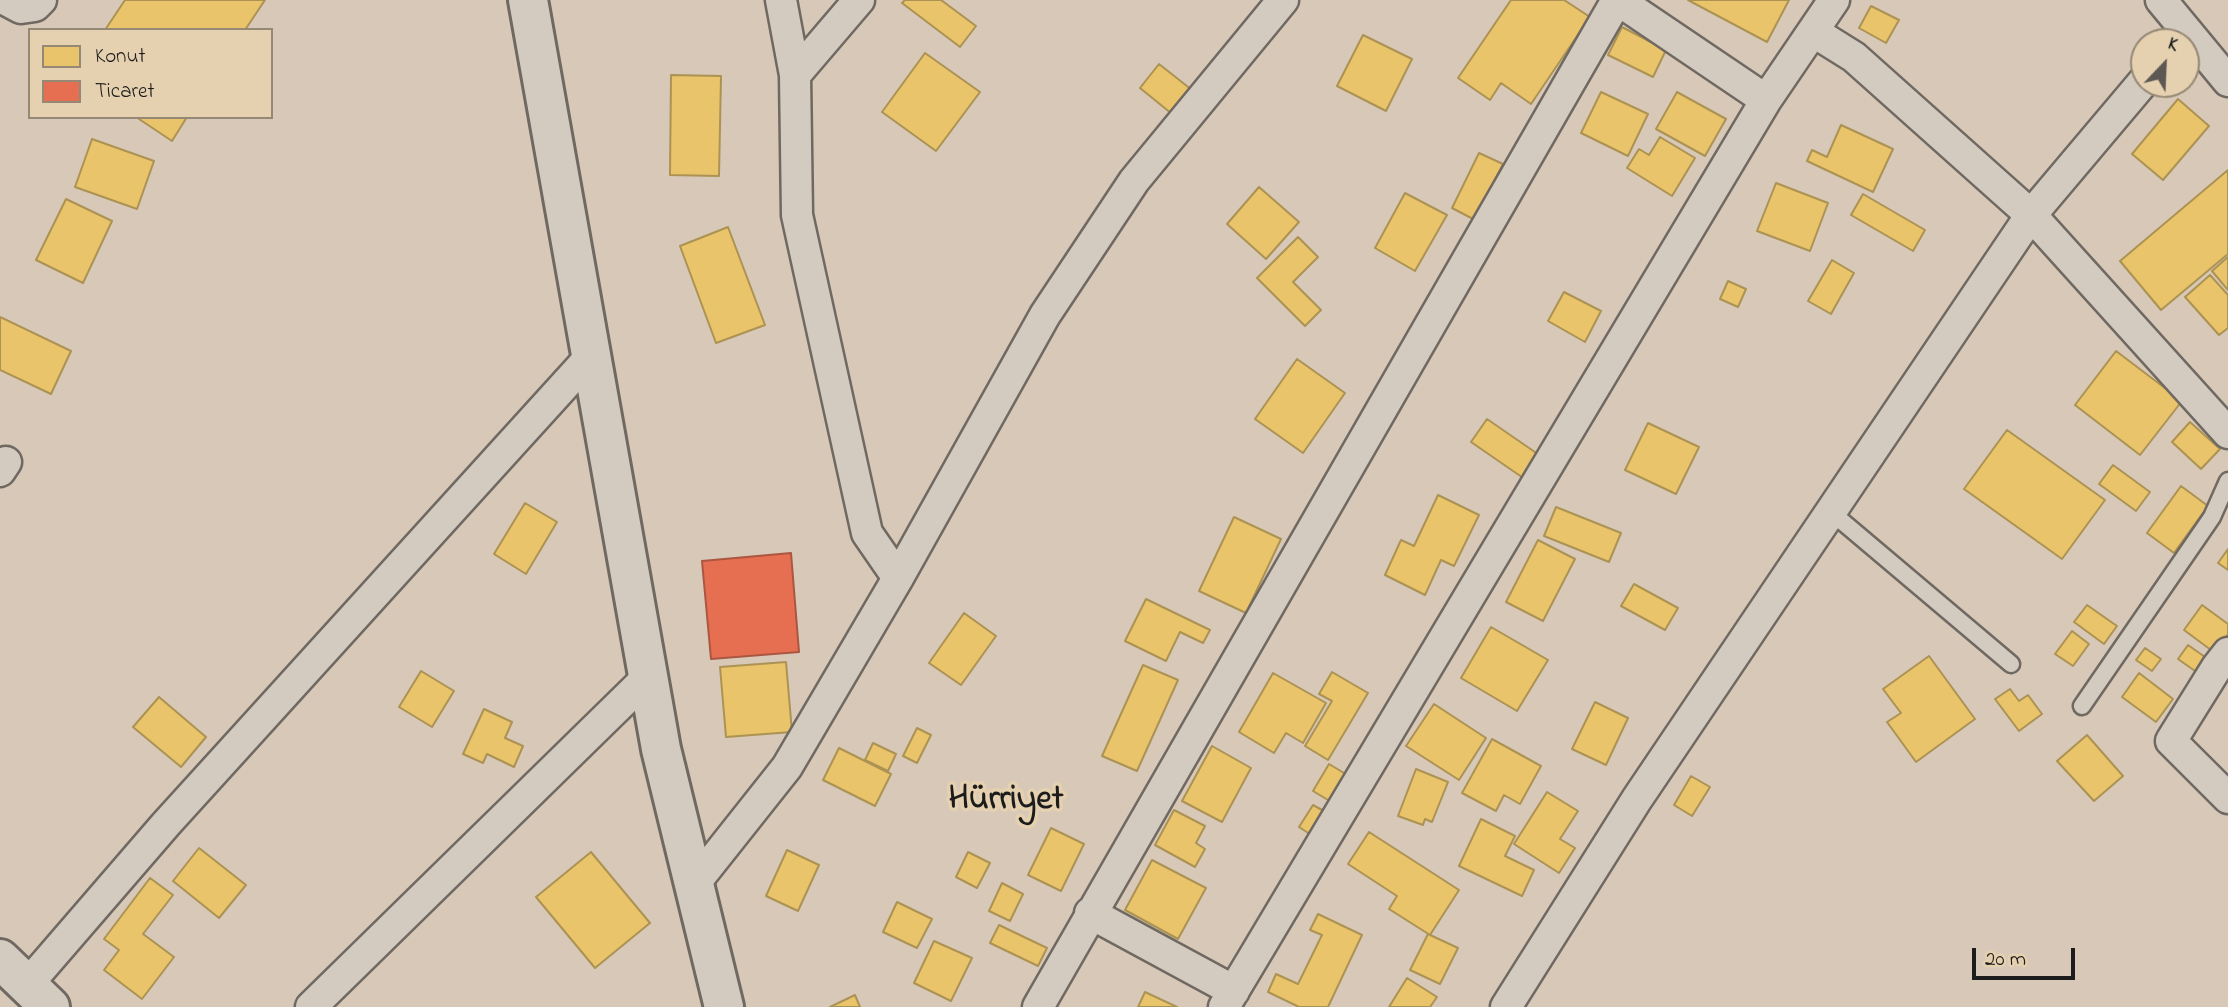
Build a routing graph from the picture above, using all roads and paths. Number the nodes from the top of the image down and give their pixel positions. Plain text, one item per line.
1 (6, 0) edge
2 (41, 0) edge
3 (528, 0) edge
4 (781, 0) edge
5 (859, 0) edge
6 (1283, 0) edge
7 (1618, 0) edge
8 (1834, 0) edge
9 (2161, 0) edge
10 (2177, 28) edge
11 (1814, 32) junction
12 (2200, 54) edge
13 (795, 75) junction
14 (2228, 81) edge
15 (2130, 98) edge
16 (1766, 100) junction
17 (2031, 215) junction
18 (592, 355) junction
19 (2228, 433) edge
20 (2228, 481) edge
21 (1831, 512) junction
22 (898, 578) junction
23 (2228, 653) edge
24 (2011, 664) dead end
25 (649, 677) junction
26 (2082, 706) dead end
27 (2228, 798) edge
28 (695, 883) junction
29 (1090, 913) junction
30 (25, 984) edge
31 (1229, 999) edge
32 (311, 1007) edge
33 (724, 1007) edge
34 (1038, 1007) edge
35 (1506, 1007) edge

1 - 2 street
3 - 18 street
4 - 13 street
5 - 13 street
6 - 22 street
7 - 16 street
7 - 29 street
8 - 11 street
9 - 10 street
11 - 16 street
11 - 17 street
12 - 14 street
13 - 22 street
15 - 17 street
16 - 31 street
17 - 19 street
17 - 21 street
18 - 25 street
18 - 30 street
20 - 26 lane
21 - 24 lane
21 - 35 street
22 - 28 street
23 - 27 street
25 - 28 street
25 - 32 street
28 - 33 street
29 - 31 street
29 - 34 street

